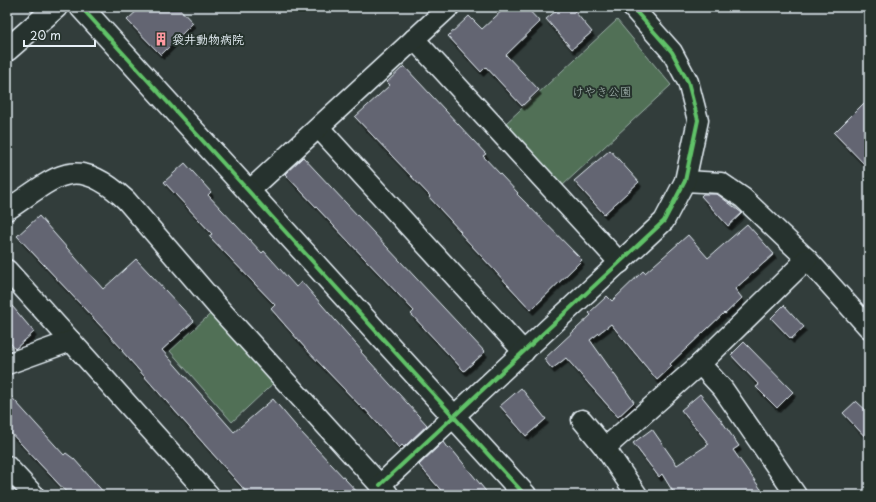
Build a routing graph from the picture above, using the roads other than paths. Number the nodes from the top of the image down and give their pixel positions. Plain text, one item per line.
1 (56, 7) edge
2 (81, 7) edge
3 (449, 7) edge
4 (632, 7) edge
5 (414, 39) junction
6 (7, 50) edge
7 (319, 128) junction
8 (685, 181) junction
9 (248, 192) junction
10 (7, 210) edge
11 (807, 259) junction
12 (620, 263) junction
13 (7, 270) edge
14 (869, 328) edge
15 (71, 341) junction
16 (524, 352) junction
17 (7, 364) edge
18 (700, 364) junction
19 (453, 416) junction
20 (582, 420) dead end
21 (605, 448) junction
22 (7, 466) edge
23 (384, 490) edge
24 (34, 495) edge
25 (209, 495) edge
26 (525, 495) edge
27 (637, 495) edge
28 (796, 495) edge

1 - 6 street
2 - 9 street
3 - 5 street
4 - 8 street
5 - 7 street
5 - 12 street
7 - 9 street
7 - 16 street
8 - 11 street
8 - 12 street
9 - 19 street
10 - 23 street
11 - 14 street
11 - 18 street
12 - 16 street
13 - 15 street
15 - 17 street
15 - 25 street
16 - 19 street
18 - 21 street
18 - 28 street
19 - 23 street
19 - 26 street
20 - 21 street
21 - 27 street
22 - 24 street

